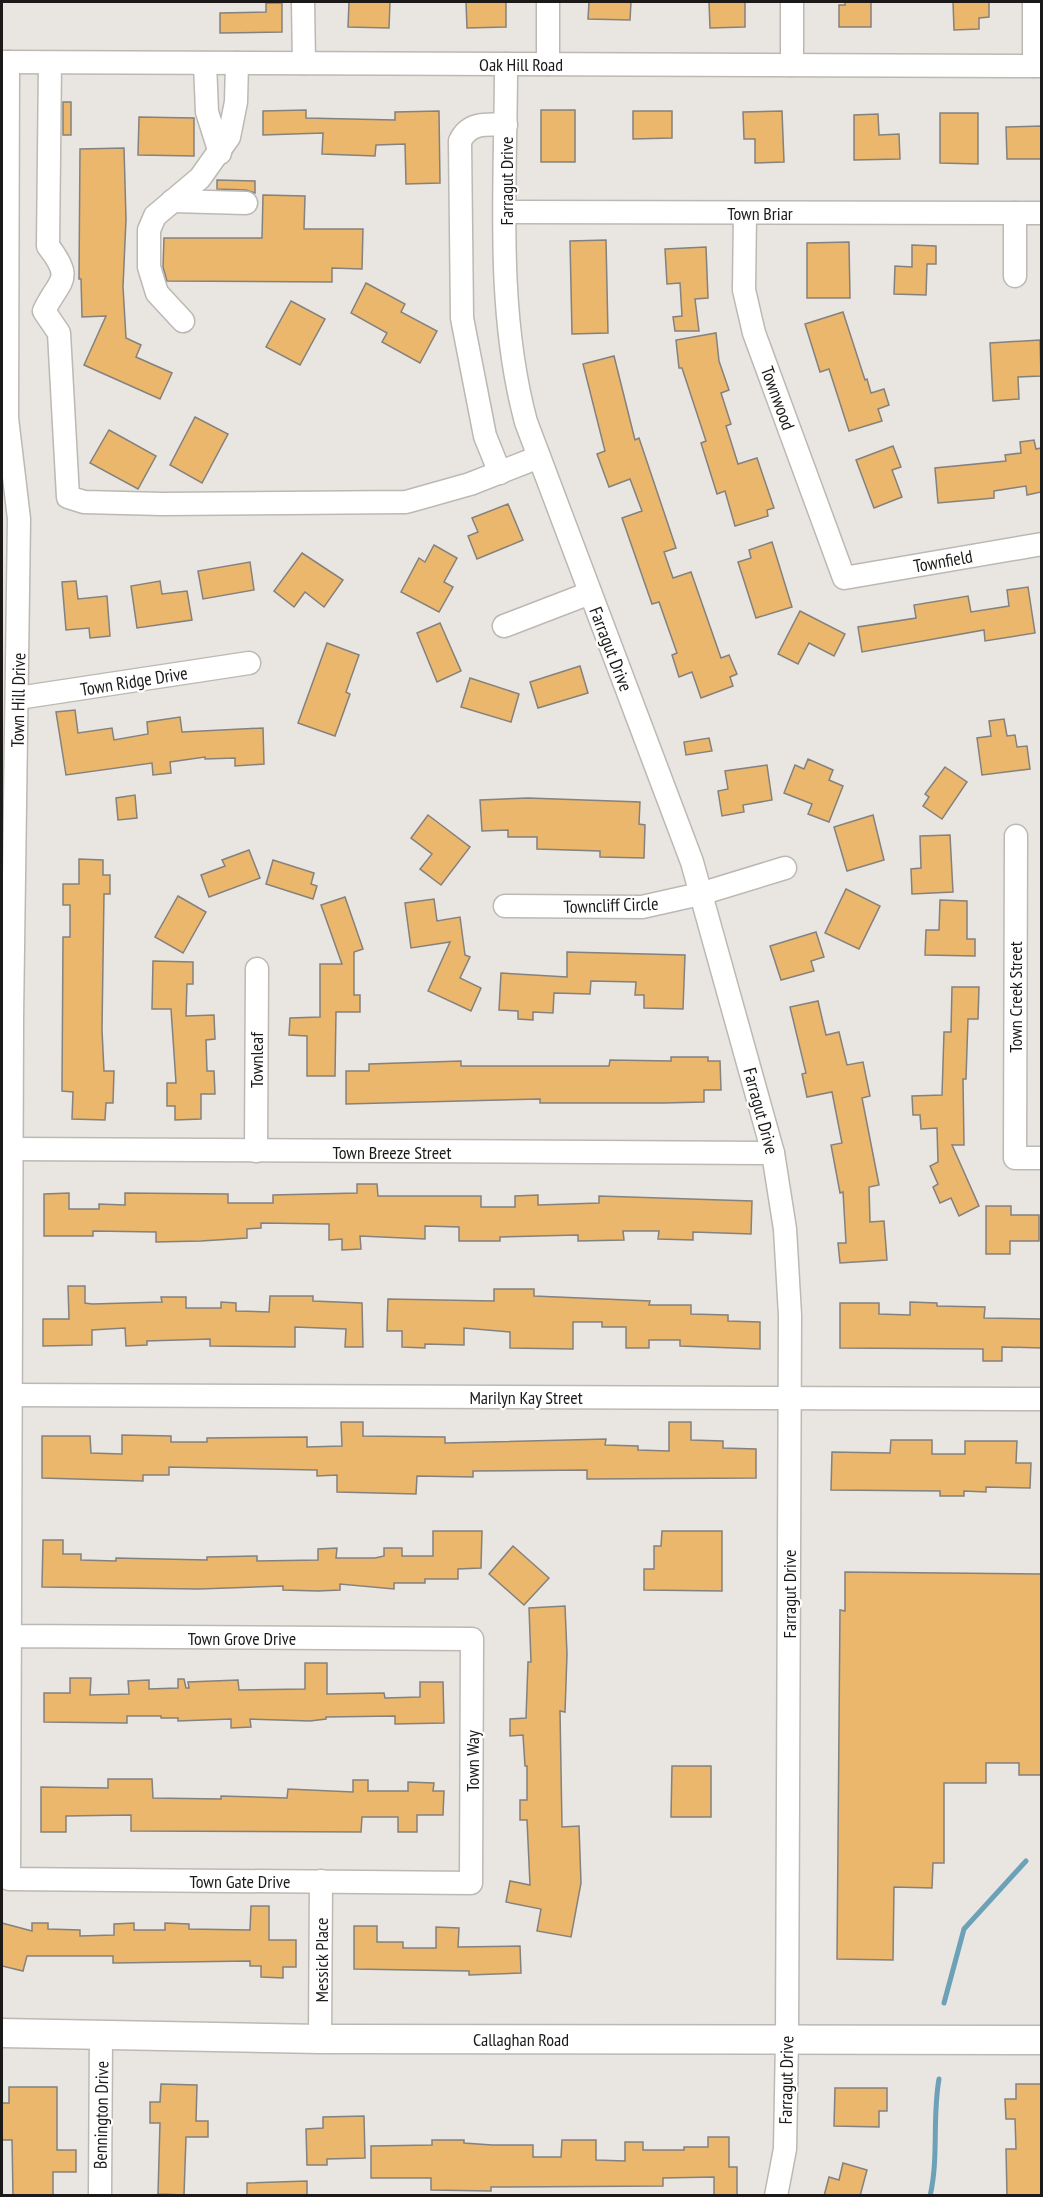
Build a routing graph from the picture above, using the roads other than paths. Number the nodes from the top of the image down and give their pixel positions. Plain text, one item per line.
1 (303, 2) edge
2 (548, 2) edge
3 (792, 2) edge
4 (1034, 2) edge
5 (5, 62) edge
6 (50, 63) junction
7 (206, 63) junction
8 (237, 63) junction
9 (304, 63) junction
10 (506, 64) junction
11 (548, 64) junction
12 (792, 65) junction
13 (1038, 66) edge
14 (506, 125) junction
15 (220, 153) junction
16 (172, 201) junction
17 (246, 203) dead end
18 (506, 212) junction
19 (745, 213) junction
20 (1014, 213) junction
21 (1041, 213) edge
22 (1015, 276) dead end
23 (183, 321) dead end
24 (539, 457) junction
25 (500, 473) junction
26 (1041, 544) edge
27 (844, 578) joint
28 (590, 593) junction
29 (504, 626) dead end
30 (249, 663) dead end
31 (18, 698) junction
32 (1016, 836) dead end
33 (785, 868) dead end
34 (700, 894) junction
35 (505, 906) dead end
36 (257, 969) dead end
37 (7, 1019) edge
38 (12, 1149) junction
39 (256, 1151) junction
40 (773, 1153) junction
41 (1041, 1158) edge
42 (10, 1395) junction
43 (790, 1398) junction
44 (1041, 1399) edge
45 (11, 1636) junction
46 (472, 1639) joint
47 (9, 1879) joint
48 (321, 1881) junction
49 (471, 1882) joint
50 (2, 2033) edge
51 (101, 2034) junction
52 (320, 2039) junction
53 (787, 2039) junction
54 (1041, 2040) edge
55 (100, 2196) edge
56 (776, 2196) edge

1 - 9 street
2 - 11 street
3 - 12 street
4 - 13 street
5 - 6 street, Oak Hill Road
5 - 31 street, Town Hill Drive
6 - 7 street, Oak Hill Road
6 - 25 street
7 - 8 street, Oak Hill Road
7 - 15 street
8 - 9 street, Oak Hill Road
8 - 15 street
9 - 10 street, Oak Hill Road
10 - 11 street, Oak Hill Road
10 - 14 street, Farragut Drive
11 - 12 street, Oak Hill Road
12 - 13 street, Oak Hill Road
14 - 18 street, Farragut Drive
14 - 25 street
15 - 16 street
16 - 17 street
16 - 23 street
18 - 19 street, Town Briar
18 - 24 street, Farragut Drive
19 - 20 street, Town Briar
19 - 27 street, Townwood
20 - 21 street, Town Briar
20 - 22 street
24 - 25 street
24 - 28 street, Farragut Drive
26 - 27 street, Townfield
28 - 29 street
28 - 34 street, Farragut Drive
30 - 31 street, Town Ridge Drive
31 - 37 street, Town Hill Drive
32 - 41 street, Town Creek Street
33 - 34 street, Towncliff Circle
34 - 35 street, Towncliff Circle
34 - 40 street, Farragut Drive
36 - 39 street, Townleaf
37 - 38 street, Town Hill Drive
38 - 39 street, Town Breeze Street
38 - 42 street, Town Hill Drive
39 - 40 street, Town Breeze Street
40 - 43 street, Farragut Drive
42 - 43 street, Marilyn Kay Street
42 - 45 street, Town Hill Drive
43 - 44 street, Marilyn Kay Street
43 - 53 street, Farragut Drive
45 - 46 street, Town Grove Drive
45 - 47 street, Town Hill Drive
46 - 49 street, Town Way
47 - 48 street, Town Gate Drive
48 - 49 street, Town Gate Drive
48 - 52 street, Messick Place
50 - 51 main road, Callaghan Road
51 - 52 main road, Callaghan Road
51 - 55 street, Bennington Drive
52 - 53 main road, Callaghan Road
53 - 54 main road, Callaghan Road
53 - 56 street, Farragut Drive

